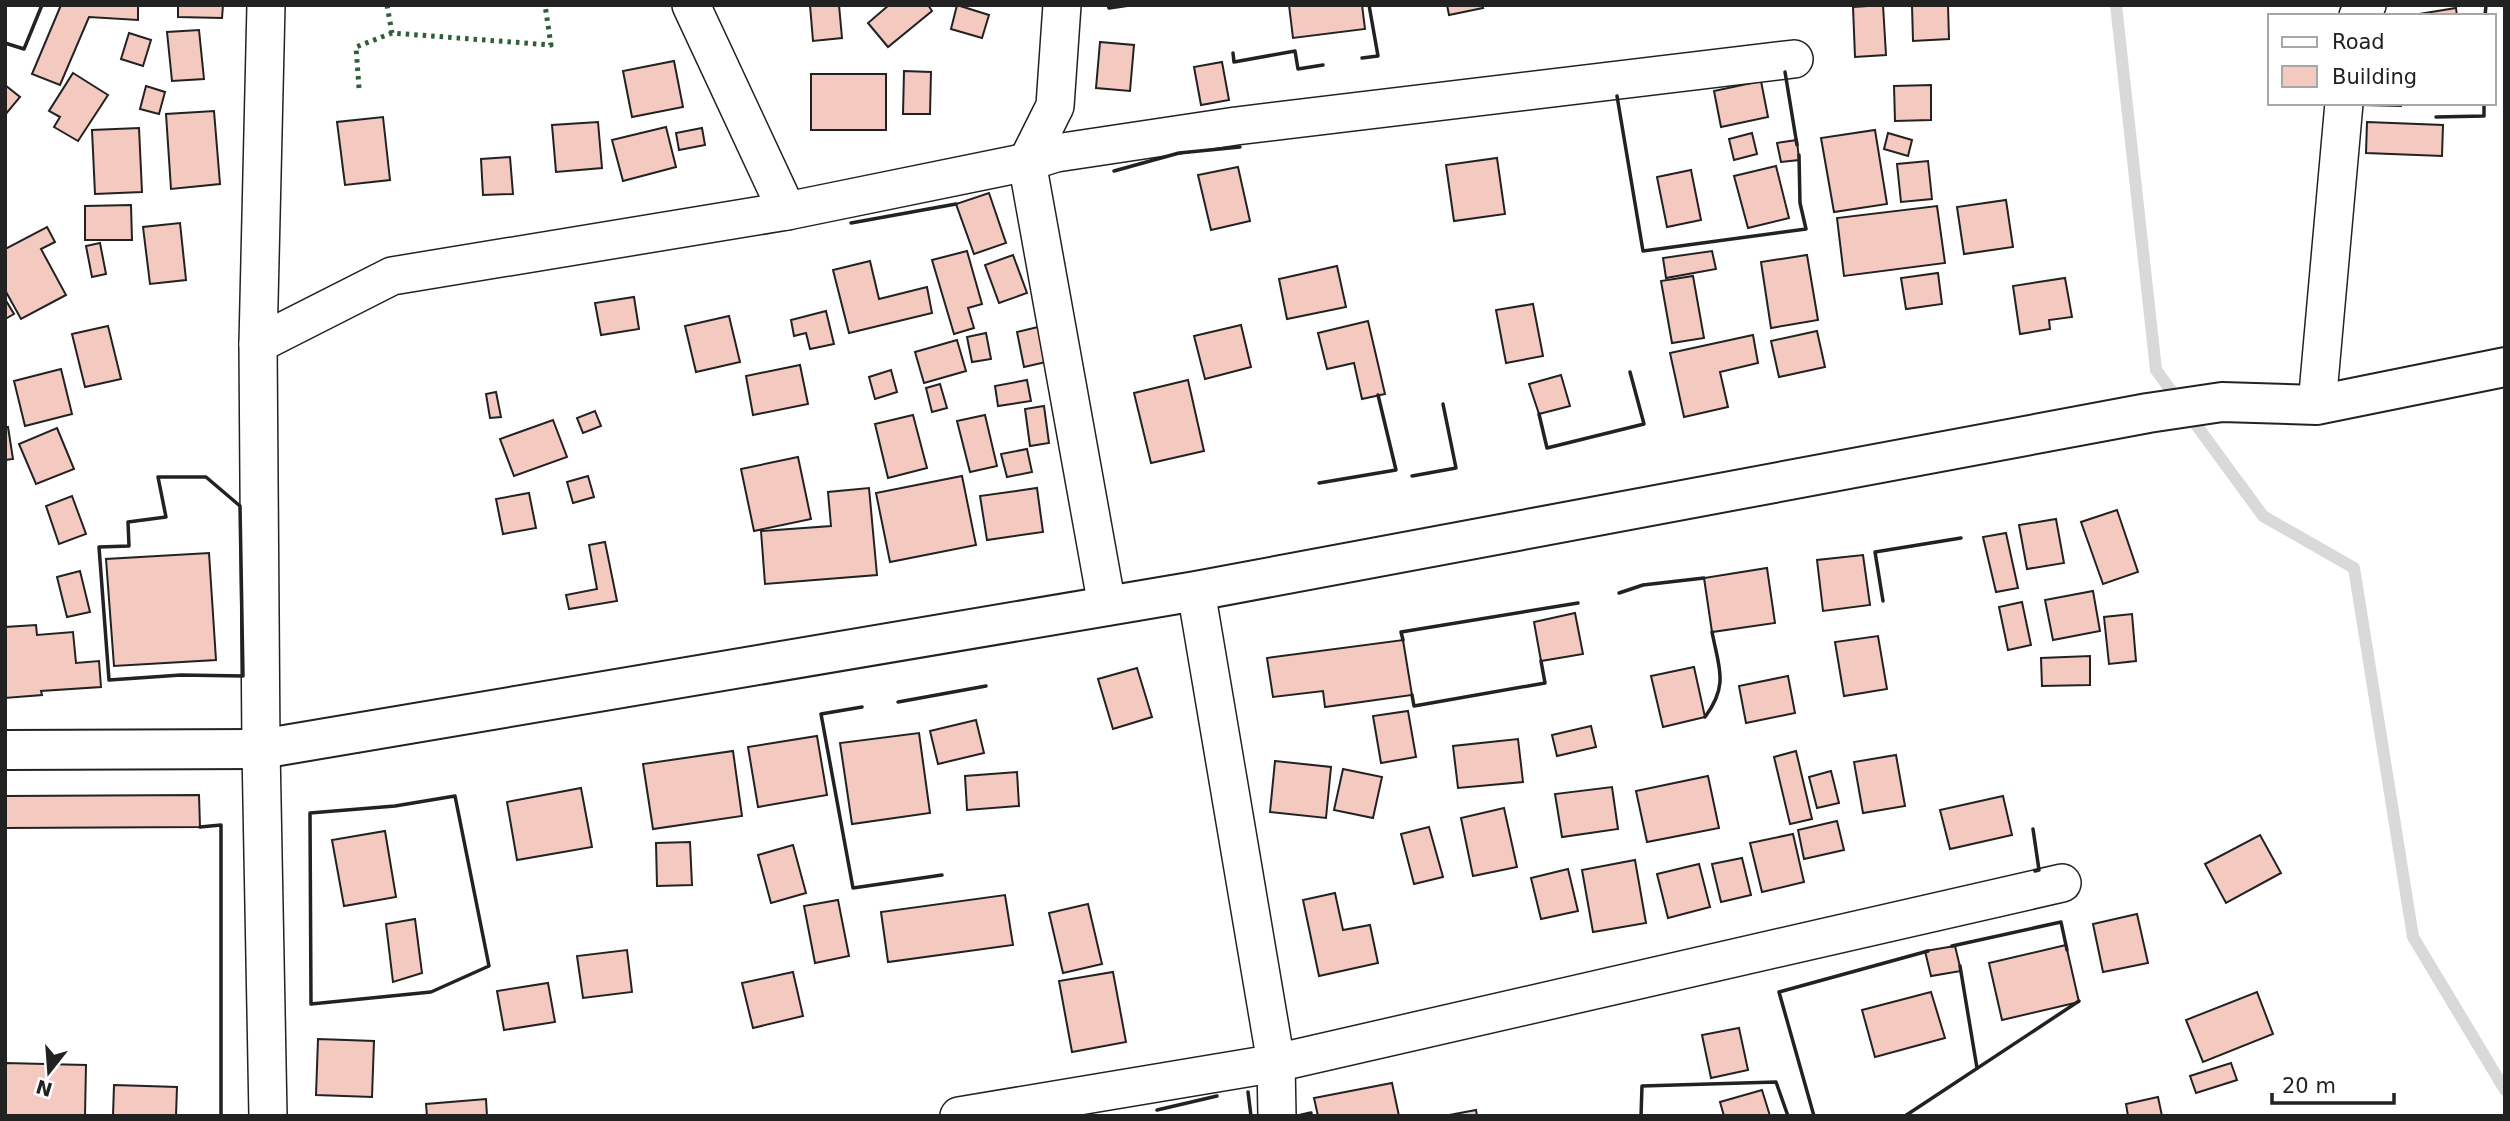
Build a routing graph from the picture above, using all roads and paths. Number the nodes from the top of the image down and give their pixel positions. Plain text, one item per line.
1 (266, 5) edge
2 (691, 5) edge
3 (1062, 5) edge
4 (1794, 59) dead end
5 (2344, 105) edge
6 (1027, 162) junction
7 (787, 211) junction
8 (258, 344) junction
9 (2505, 367) edge
10 (2317, 405) junction
11 (1196, 591) junction
12 (1107, 606) junction
13 (261, 749) junction
14 (5, 750) edge
15 (2062, 883) dead end
16 (1276, 1063) junction
17 (268, 1116) edge
18 (959, 1116) edge
19 (1277, 1116) edge

1 - 8 street
2 - 7 street
3 - 6 street
4 - 6 street
5 - 10 street
6 - 7 street
6 - 12 street
7 - 8 street
8 - 13 street
9 - 10 street
10 - 11 street
11 - 12 street
11 - 16 street
12 - 13 street
13 - 14 street
13 - 17 street
15 - 16 street
16 - 18 street
16 - 19 street

